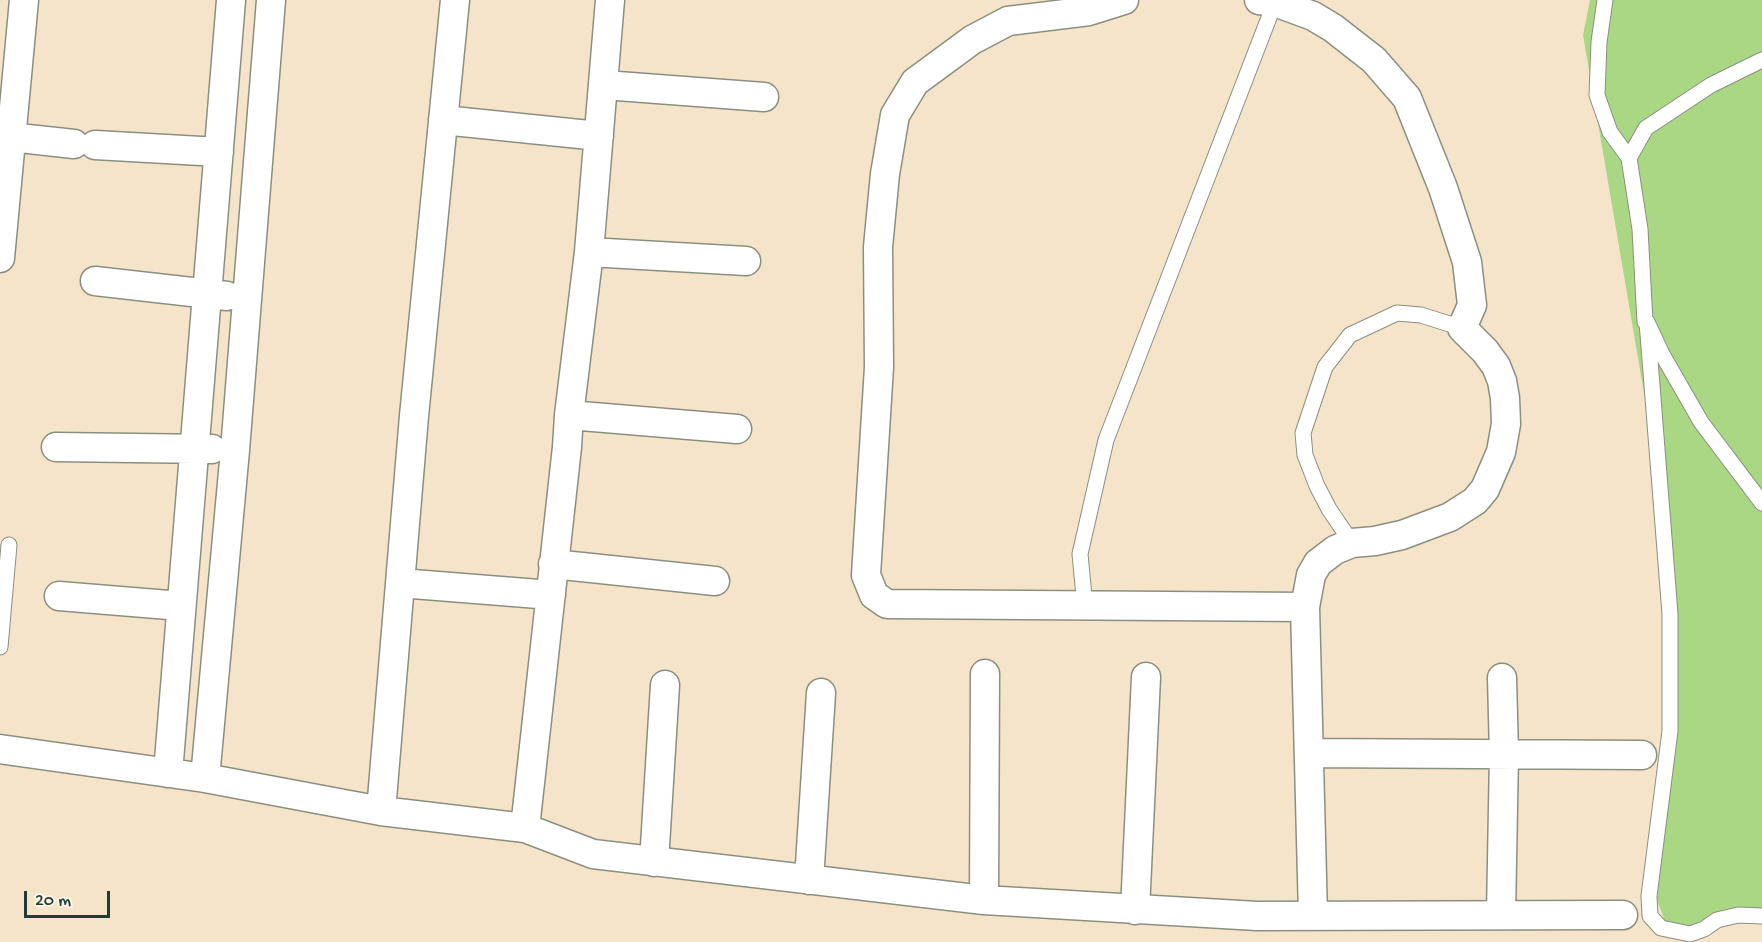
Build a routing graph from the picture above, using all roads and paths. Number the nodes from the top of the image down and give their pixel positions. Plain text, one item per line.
1 (24, 0) edge
2 (231, 0) edge
3 (271, 0) edge
4 (455, 0) edge
5 (610, 0) edge
6 (1125, 0) edge
7 (1605, 0) edge
8 (1267, 1) edge
9 (1762, 60) edge
10 (604, 85) junction
11 (764, 97) dead end
12 (443, 120) junction
13 (599, 136) junction
14 (5, 137) edge
15 (259, 146) junction
16 (219, 147) junction
17 (1629, 158) junction
18 (589, 252) junction
19 (0, 258) edge
20 (746, 261) dead end
21 (95, 281) dead end
22 (208, 294) junction
23 (247, 298) junction
24 (1647, 321) junction
25 (1462, 328) junction
26 (568, 416) junction
27 (737, 429) dead end
28 (56, 447) dead end
29 (194, 448) junction
30 (235, 450) junction
31 (1762, 503) edge
32 (1352, 543) junction
33 (9, 545) dead end
34 (553, 564) junction
35 (715, 581) dead end
36 (400, 583) junction
37 (551, 595) junction
38 (59, 596) dead end
39 (181, 606) junction
40 (1085, 606) junction
41 (1305, 607) junction
42 (0, 647) edge
43 (985, 674) dead end
44 (1146, 677) dead end
45 (1502, 678) dead end
46 (665, 685) dead end
47 (821, 693) dead end
48 (0, 749) edge
49 (1309, 753) junction
50 (1504, 754) junction
51 (1642, 755) dead end
52 (168, 773) junction
53 (205, 778) junction
54 (381, 811) junction
55 (525, 828) junction
56 (654, 861) junction
57 (809, 880) junction
58 (984, 900) junction
59 (1135, 910) junction
60 (1501, 915) junction
61 (1623, 915) dead end
62 (1313, 916) junction
63 (1762, 916) edge

1 - 14 street
2 - 16 street
3 - 15 street
4 - 12 street
5 - 10 street
6 - 40 street
7 - 17 lane
8 - 25 street
8 - 40 lane
9 - 17 lane
10 - 11 street
10 - 13 street
12 - 13 street
12 - 36 street
13 - 18 street
14 - 16 street
14 - 19 street
15 - 16 street
15 - 23 street
16 - 22 street
17 - 24 lane
18 - 20 street
18 - 26 street
21 - 22 street
22 - 23 street
22 - 29 street
23 - 30 street
24 - 31 lane
24 - 63 lane
25 - 32 street
25 - 32 lane
26 - 27 street
26 - 34 street
28 - 29 street
29 - 30 street
29 - 39 street
30 - 53 street
32 - 41 street
33 - 42 lane
34 - 35 street
34 - 37 street
36 - 37 street
36 - 54 street
37 - 55 street
38 - 39 street
39 - 52 street
40 - 41 street
41 - 49 street
43 - 58 street
44 - 59 street
45 - 50 street
46 - 56 street
47 - 57 street
48 - 52 street
49 - 50 street
49 - 62 street
50 - 51 street
50 - 60 street
52 - 53 street
53 - 54 street
54 - 55 street
55 - 56 street
56 - 57 street
57 - 58 street
58 - 59 street
59 - 62 street
60 - 61 street
60 - 62 street

